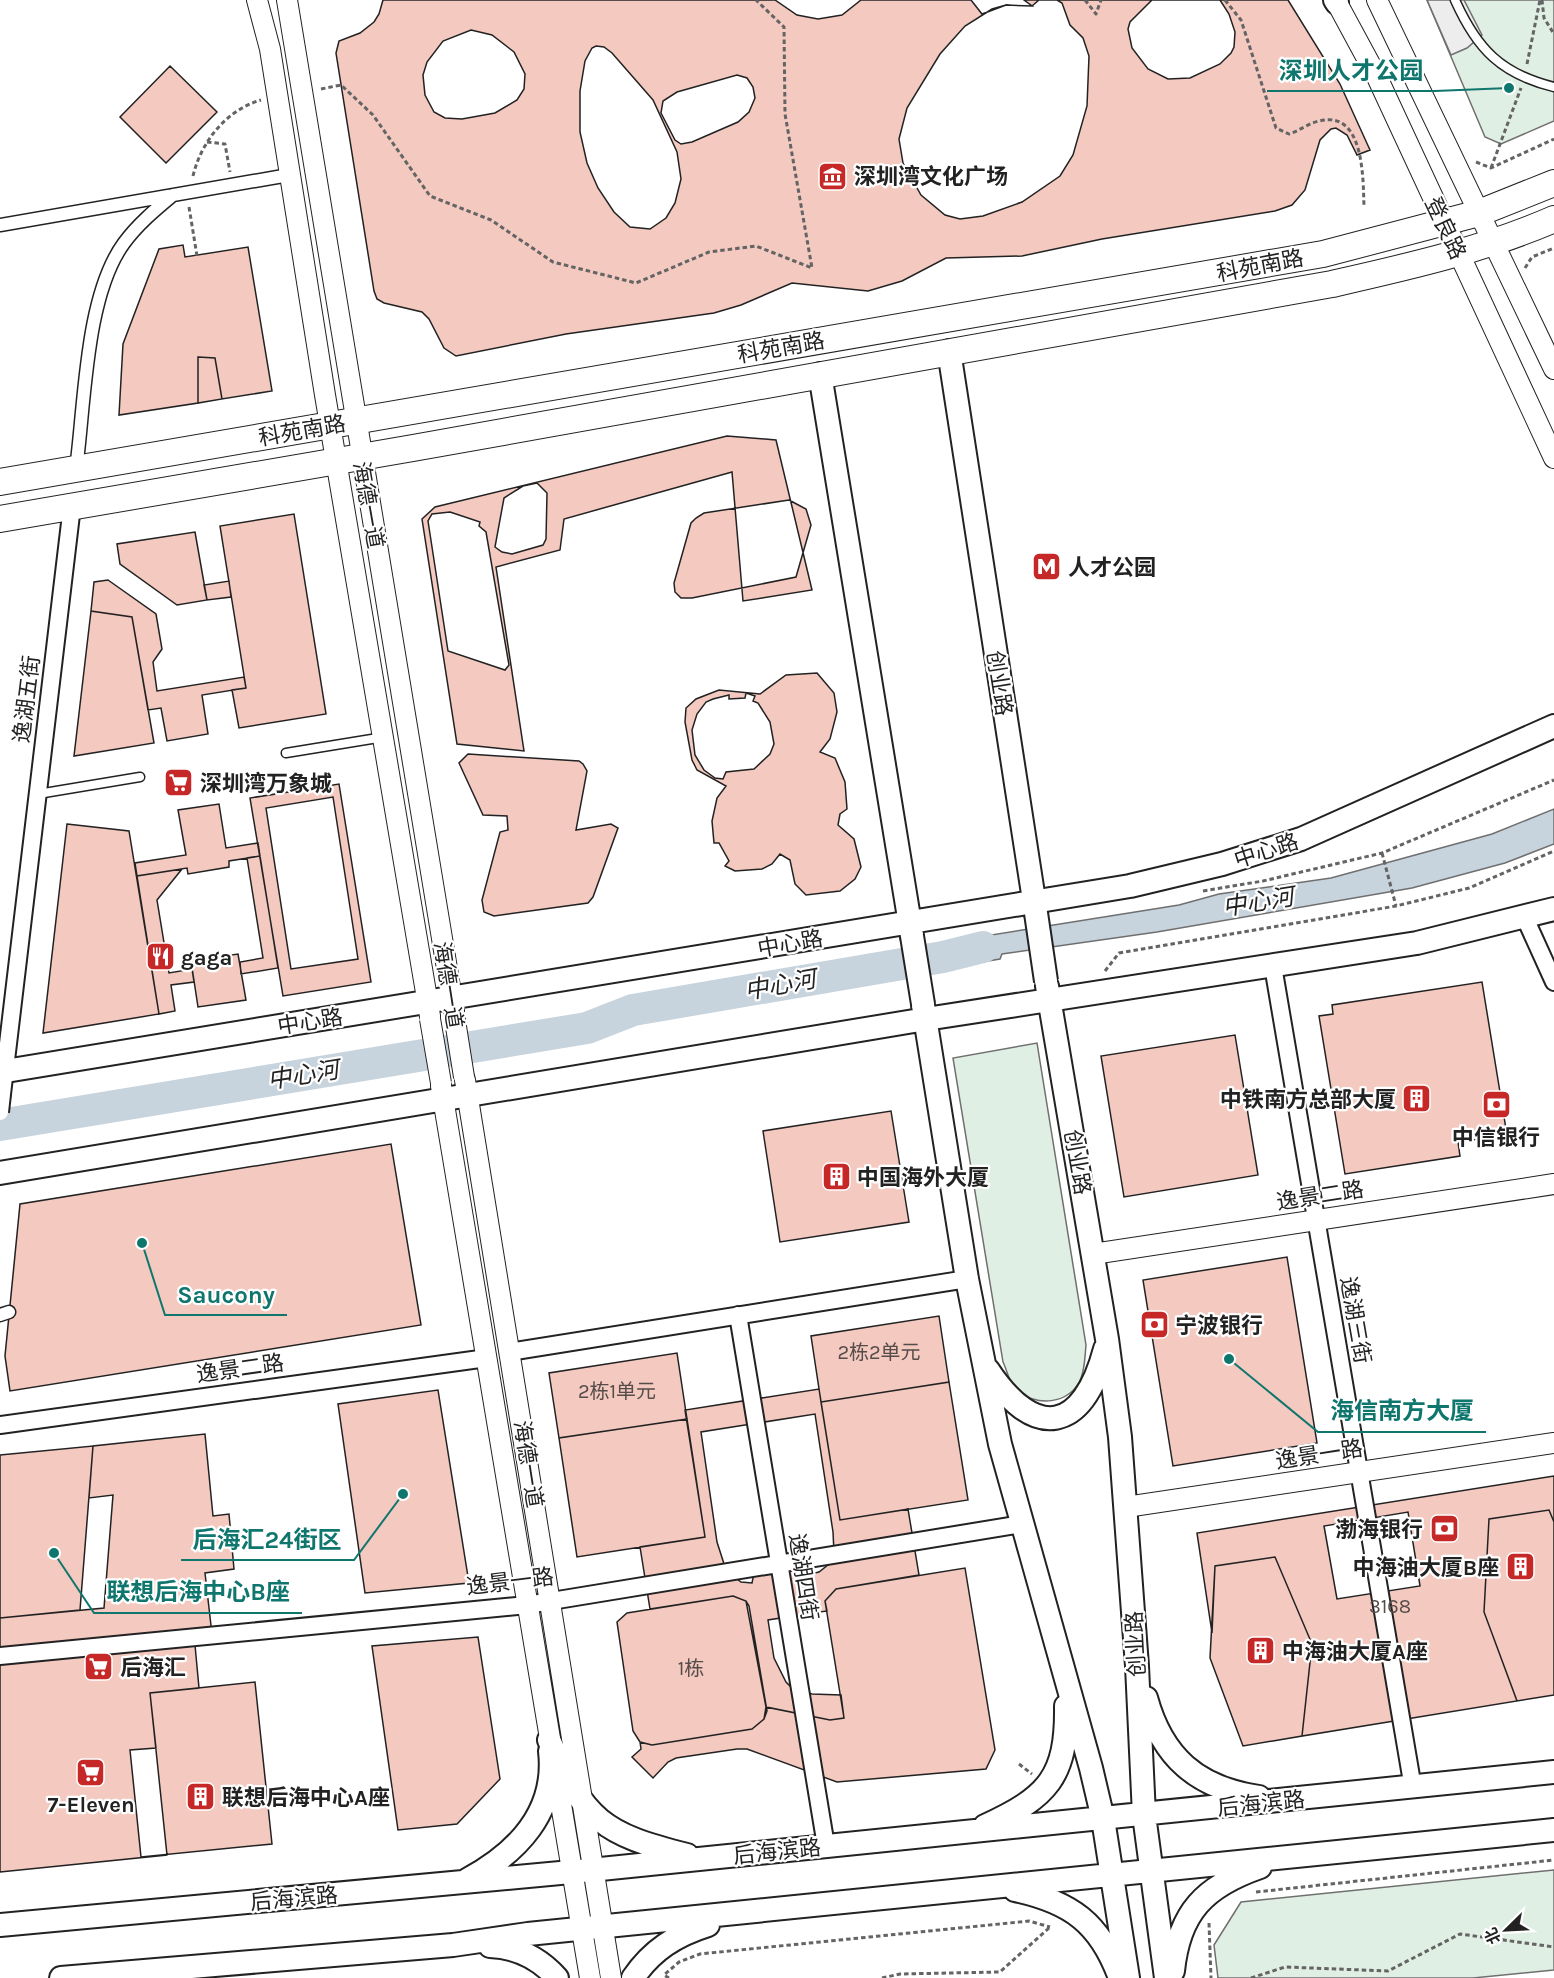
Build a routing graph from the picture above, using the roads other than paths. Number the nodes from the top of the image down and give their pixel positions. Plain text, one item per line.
1 (257, 0) edge
2 (287, 0) edge
3 (1377, 0) edge
4 (1455, 0) edge
5 (1336, 1) edge
6 (1554, 87) edge
7 (289, 175) junction
8 (1554, 183) edge
9 (173, 195) junction
10 (1479, 213) junction
11 (1554, 219) edge
12 (1444, 223) junction
13 (0, 225) edge
14 (1494, 242) junction
15 (1458, 253) junction
16 (949, 351) junction
17 (1554, 369) edge
18 (820, 374) junction
19 (358, 421) junction
20 (330, 425) junction
21 (364, 457) junction
22 (1554, 458) edge
23 (125, 461) junction
24 (337, 461) junction
25 (76, 469) junction
26 (0, 482) edge
27 (131, 497) junction
28 (72, 506) junction
29 (0, 519) edge
30 (1554, 726) edge
31 (1554, 733) edge
32 (384, 737) junction
33 (1511, 745) junction
34 (286, 753) dead end
35 (140, 777) dead end
36 (38, 794) junction
37 (1035, 907) junction
38 (1554, 909) edge
39 (1525, 918) junction
40 (911, 929) junction
41 (1273, 966) junction
42 (1554, 982) edge
43 (1048, 990) junction
44 (453, 1006) junction
45 (429, 1011) junction
46 (924, 1011) junction
47 (2, 1079) edge
48 (466, 1087) junction
49 (442, 1092) junction
50 (0, 1112) edge
51 (0, 1173) edge
52 (1554, 1184) edge
53 (1317, 1220) junction
54 (1093, 1254) junction
55 (968, 1279) junction
56 (738, 1315) junction
57 (1107, 1339) junction
58 (509, 1352) junction
59 (487, 1358) junction
60 (983, 1364) junction
61 (0, 1425) edge
62 (1554, 1443) edge
63 (1360, 1472) junction
64 (1126, 1507) junction
65 (1022, 1524) junction
66 (779, 1564) junction
67 (549, 1601) junction
68 (527, 1605) junction
69 (1060, 1654) junction
70 (0, 1656) edge
71 (1137, 1666) junction
72 (549, 1740) junction
73 (1554, 1772) edge
74 (1413, 1788) junction
75 (581, 1800) junction
76 (1287, 1801) junction
77 (1144, 1815) junction
78 (1102, 1819) junction
79 (1554, 1830) edge
80 (969, 1833) junction
81 (826, 1846) junction
82 (1288, 1857) junction
83 (703, 1859) junction
84 (1150, 1870) junction
85 (582, 1871) junction
86 (1112, 1874) junction
87 (461, 1883) junction
88 (996, 1886) junction
89 (741, 1914) junction
90 (0, 1925) edge
91 (591, 1928) junction
92 (453, 1945) junction
93 (62, 1978) edge
94 (557, 1978) edge
95 (590, 1978) edge
96 (611, 1978) edge
97 (633, 1978) edge
98 (1120, 1978) edge
99 (1128, 1978) edge
100 (1166, 1978) edge
101 (1172, 1978) edge

1 - 7 street, 海德一道
2 - 19 street, 海德一道
3 - 10 street, 登良路
4 - 6 lane
5 - 12 street, 登良路
7 - 9 street
7 - 20 street, 海德一道
8 - 10 main road, 科苑南路
9 - 13 street
9 - 25 street
10 - 12 main road, 科苑南路
10 - 14 street, 登良路
11 - 14 main road, 科苑南路
12 - 15 street, 登良路
12 - 19 main road, 科苑南路
14 - 15 main road, 科苑南路
14 - 17 street, 登良路
15 - 16 main road, 科苑南路
15 - 22 street, 登良路
16 - 18 main road, 科苑南路
16 - 37 main road, 创业路
18 - 21 main road, 科苑南路
18 - 40 main road
19 - 20 main road, 科苑南路
19 - 21 street, 海德一道
20 - 23 main road, 科苑南路
20 - 24 street, 海德一道
21 - 24 main road, 科苑南路
21 - 44 street, 海德一道
23 - 25 main road, 科苑南路
23 - 27 main road
24 - 27 main road, 科苑南路
24 - 32 street, 海德一道
25 - 26 main road, 科苑南路
27 - 28 main road, 科苑南路
28 - 29 main road, 科苑南路
28 - 36 street, 逸湖五街
30 - 33 main road, 中心路
31 - 33 main road
32 - 34 lane
32 - 45 street, 海德一道
33 - 37 main road, 中心路
35 - 36 lane
36 - 47 street, 逸湖五街
37 - 40 main road, 中心路
37 - 43 main road, 创业路, bridge
38 - 39 main road
39 - 41 main road
39 - 42 street
40 - 44 main road, 中心路
40 - 46 main road, bridge
41 - 43 main road
41 - 53 street, 逸湖三街
43 - 46 main road
43 - 54 main road, 创业路
44 - 45 main road, 中心路
44 - 48 street, 海德一道, bridge
45 - 47 main road, 中心路
45 - 49 street, 海德一道, bridge
46 - 48 main road
46 - 55 main road
47 - 50 street, 逸湖五街, bridge
48 - 49 main road
48 - 58 street, 海德一道
49 - 51 main road
49 - 59 street, 海德一道
52 - 53 street, 逸景二路
53 - 54 street, 逸景二路
53 - 63 street, 逸湖三街
54 - 57 main road, 创业路
55 - 56 street
55 - 60 main road
56 - 58 street
56 - 66 street, 逸湖四街
57 - 60 main road
57 - 64 main road, 创业路
58 - 67 street, 海德一道
59 - 61 street, 逸景二路
59 - 68 street, 海德一道
60 - 65 main road
62 - 63 street, 逸景一路
63 - 64 street, 逸景一路
63 - 74 street, 逸湖三街
64 - 71 main road, 创业路
65 - 66 street, 逸景一路
65 - 69 main road
66 - 67 street, 逸景一路
66 - 81 street, 逸湖四街
67 - 68 street, 逸景一路
67 - 75 street, 海德一道
68 - 70 street, 逸景一路
68 - 72 street, 海德一道
69 - 78 main road
69 - 80 main road
71 - 76 main road
71 - 77 main road, 创业路
72 - 75 main road
72 - 85 street, 海德一道
72 - 87 main road
73 - 74 main road, 后海滨路
74 - 76 main road, 后海滨路
75 - 83 main road
75 - 85 street, 海德一道
76 - 77 main road, 后海滨路
77 - 78 main road, 后海滨路
77 - 84 main road, 创业路
78 - 80 main road, 后海滨路
78 - 86 main road
79 - 82 main road
80 - 81 main road, 后海滨路
81 - 83 main road, 后海滨路
82 - 84 main road
82 - 101 main road
83 - 85 main road, 后海滨路
84 - 86 main road
84 - 100 main road, 创业路
85 - 87 main road, 后海滨路
85 - 91 street, 海德一道
86 - 88 main road
86 - 99 main road
87 - 90 main road, 后海滨路
88 - 89 main road
88 - 98 main road
89 - 91 main road
89 - 97 main road
91 - 92 main road
91 - 95 street, 海德一道
91 - 96 street, 海德一道
92 - 93 main road
92 - 94 main road

